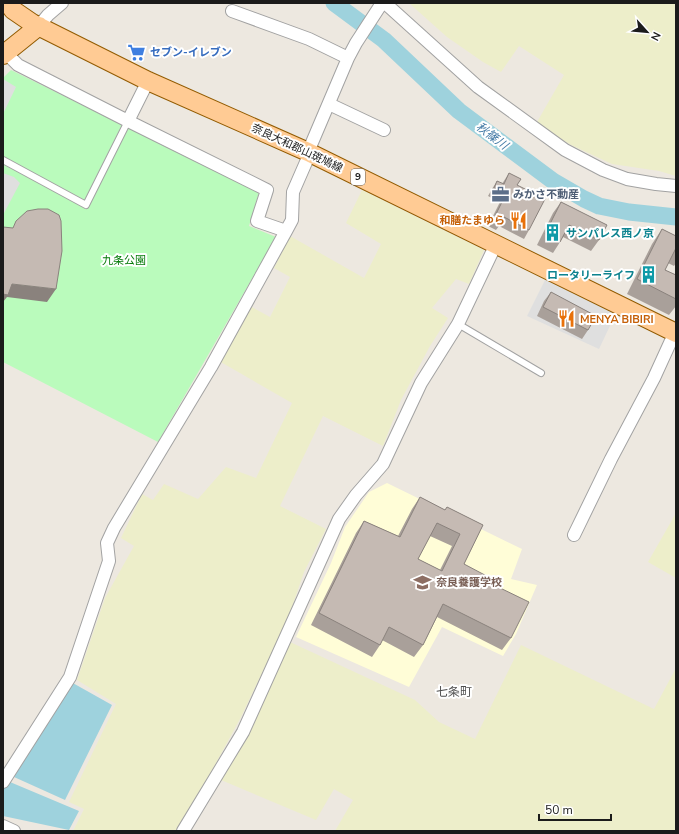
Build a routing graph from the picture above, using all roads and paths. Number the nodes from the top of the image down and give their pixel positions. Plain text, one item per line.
1 (8, 3) edge
2 (62, 3) edge
3 (382, 5) edge
4 (232, 11) dead end
5 (36, 25) junction
6 (4, 54) edge
7 (348, 58) junction
8 (148, 81) junction
9 (328, 104) junction
10 (128, 121) junction
11 (384, 130) dead end
12 (309, 153) junction
13 (3, 160) edge
14 (676, 186) edge
15 (286, 231) junction
16 (496, 244) junction
17 (458, 324) junction
18 (675, 332) edge
19 (541, 373) dead end
20 (574, 535) dead end
21 (3, 782) edge
22 (3, 826) edge
23 (14, 831) edge
24 (183, 831) edge

1 - 5 main road, 奈良大和郡山斑鳩線 / 9
2 - 5 street
3 - 7 street
3 - 14 street
4 - 7 street
5 - 6 main road
5 - 8 main road, 奈良大和郡山斑鳩線 / 9
6 - 10 street
7 - 9 street
8 - 10 street
8 - 12 main road, 奈良大和郡山斑鳩線 / 9
9 - 11 street
9 - 12 street
10 - 13 lane
10 - 15 street
12 - 15 street
12 - 16 main road, 奈良大和郡山斑鳩線 / 9
15 - 21 street
16 - 17 street
16 - 18 main road, 奈良大和郡山斑鳩線 / 9
17 - 19 lane
17 - 24 street
18 - 20 street
22 - 23 street

